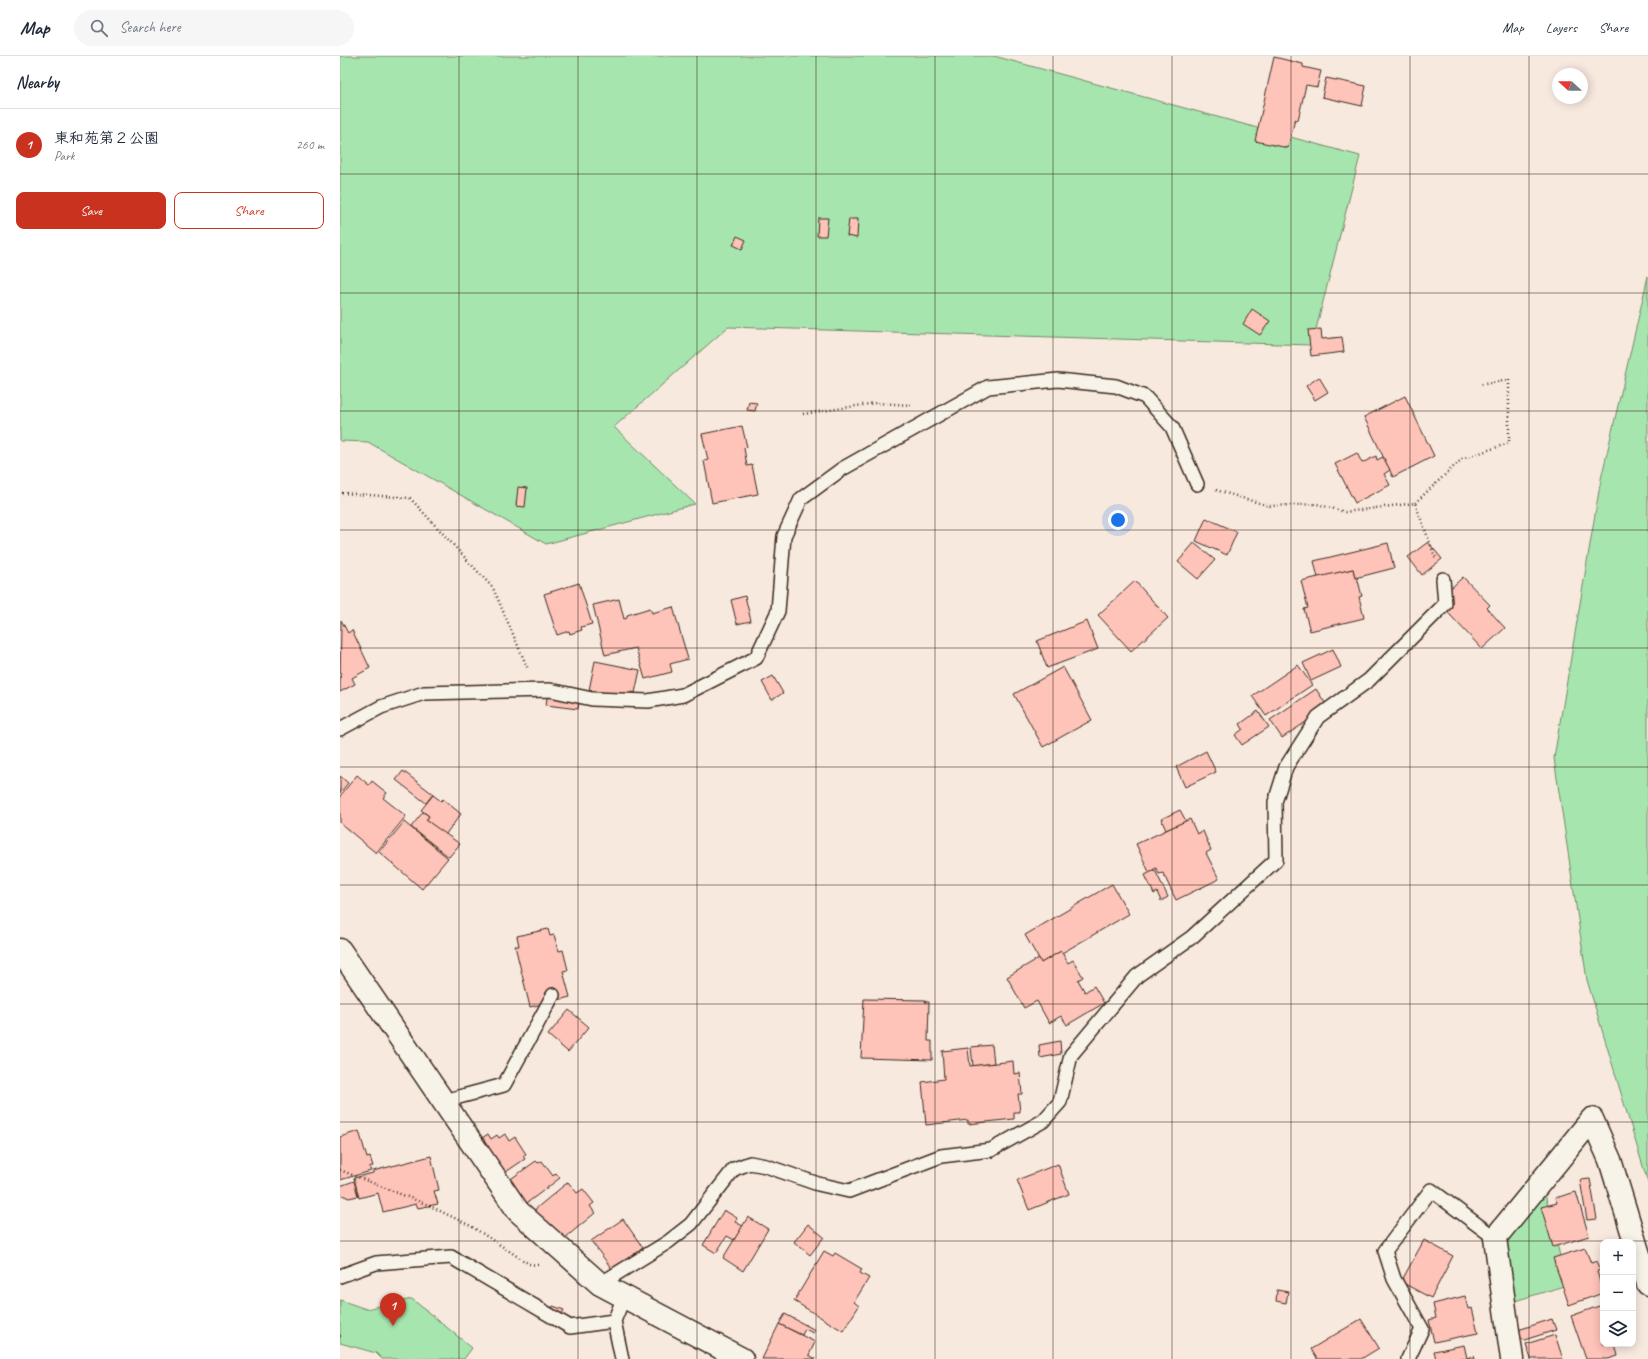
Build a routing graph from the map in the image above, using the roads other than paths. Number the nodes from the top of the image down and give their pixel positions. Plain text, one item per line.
1 (1197, 484) road end
2 (1443, 579) road end
3 (340, 729) edge
4 (340, 950) edge
5 (553, 996) dead end
6 (444, 1102) junction
7 (1495, 1238) junction
8 (340, 1276) edge
9 (600, 1284) junction
10 (1648, 1284) edge
11 (624, 1297) junction
12 (614, 1321) junction
13 (622, 1359) edge
14 (742, 1359) edge
15 (1408, 1359) edge
16 (1512, 1359) edge

1 - 3 lane
2 - 9 lane
4 - 6 street
5 - 6 lane
6 - 9 street
7 - 10 street
7 - 15 lane
7 - 16 street
8 - 12 lane
9 - 11 street
11 - 12 lane
11 - 14 street
12 - 13 lane

